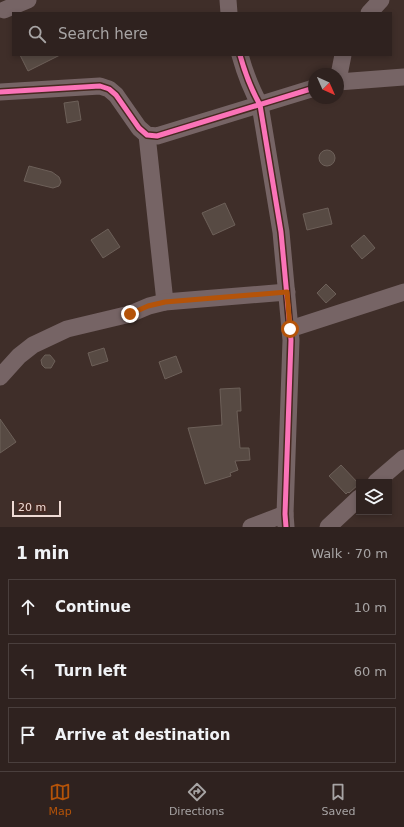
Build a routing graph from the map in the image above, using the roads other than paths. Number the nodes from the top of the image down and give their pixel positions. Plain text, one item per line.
1 (28, 0) edge
2 (228, 0) edge
3 (381, 0) edge
4 (5, 8) edge
5 (229, 12) edge
6 (370, 12) edge
7 (240, 56) edge
8 (343, 56) edge
9 (340, 68) edge
10 (404, 77) edge
11 (344, 81) edge
12 (308, 90) edge
13 (0, 92) edge
14 (260, 105) junction
15 (147, 135) junction
16 (287, 292) junction
17 (404, 292) edge
18 (165, 302) junction
19 (290, 329) junction
20 (0, 377) edge
21 (404, 458) edge
22 (380, 479) edge
23 (356, 501) edge
24 (285, 520) edge
25 (251, 527) edge
26 (328, 527) edge

1 - 4 street
2 - 5 street
3 - 6 street
7 - 14 street
8 - 9 street
10 - 11 street
12 - 14 street
13 - 15 street
14 - 15 street
14 - 16 street
15 - 18 street
16 - 18 street
16 - 19 street
17 - 19 street
18 - 20 street
19 - 24 street
21 - 22 street
23 - 26 street
24 - 25 street

